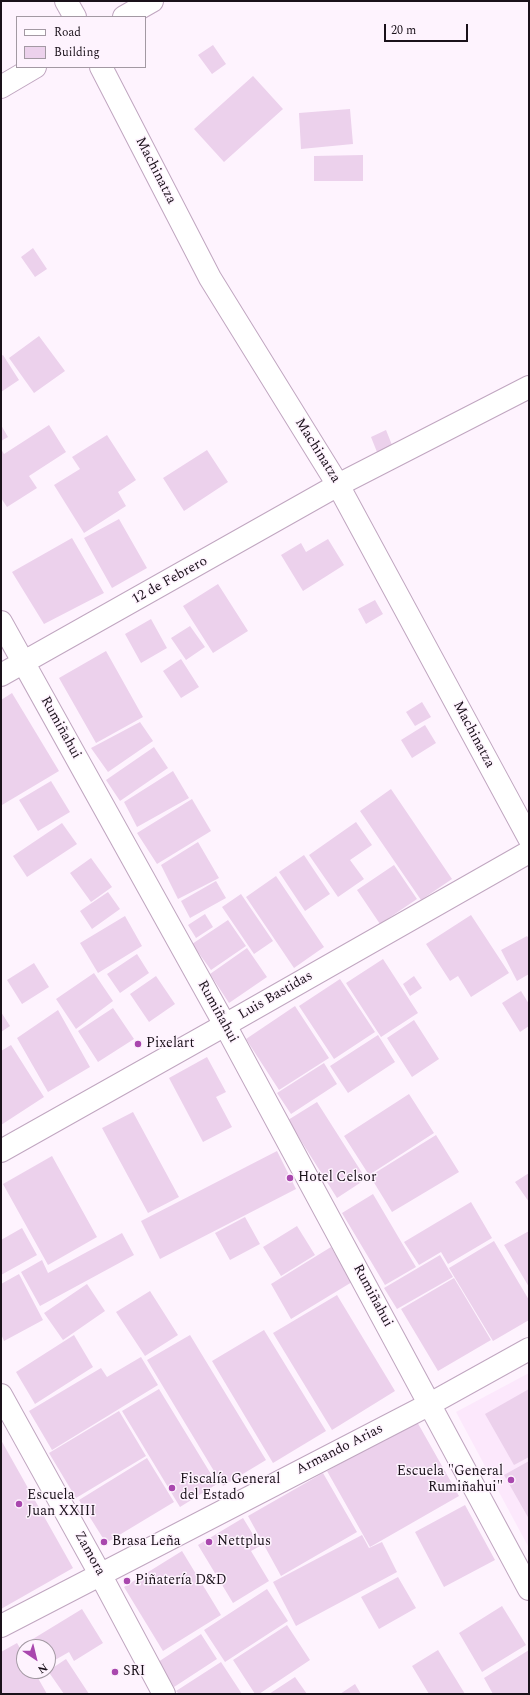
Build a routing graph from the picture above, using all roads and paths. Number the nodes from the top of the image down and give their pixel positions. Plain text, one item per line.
1 (66, 1) edge
2 (152, 1) edge
3 (74, 16) edge
4 (126, 16) edge
5 (33, 68) edge
6 (102, 68) edge
7 (1, 87) edge
8 (529, 387) edge
9 (338, 485) junction
10 (1, 622) edge
11 (24, 663) junction
12 (1, 676) edge
13 (529, 838) edge
14 (529, 852) edge
15 (225, 1025) junction
16 (1, 1150) edge
17 (529, 1349) edge
18 (1, 1395) edge
19 (430, 1404) junction
20 (100, 1574) junction
21 (529, 1589) edge
22 (1, 1626) edge
23 (164, 1694) edge

1 - 3 street
2 - 4 street
5 - 7 street
6 - 9 street, Machinatza
8 - 9 street, 12 de Febrero
9 - 11 street, 12 de Febrero
9 - 13 street, Machinatza
10 - 11 street, Rumiñahui
11 - 12 street, 12 de Febrero
11 - 15 street, Rumiñahui
14 - 15 street, Luis Bastidas
15 - 16 street, Luis Bastidas
15 - 19 street, Rumiñahui
17 - 19 street, Armando Arias
18 - 20 street, Zamora
19 - 20 street, Armando Arias
19 - 21 street, Rumiñahui
20 - 22 street, Armando Arias
20 - 23 street, Zamora

